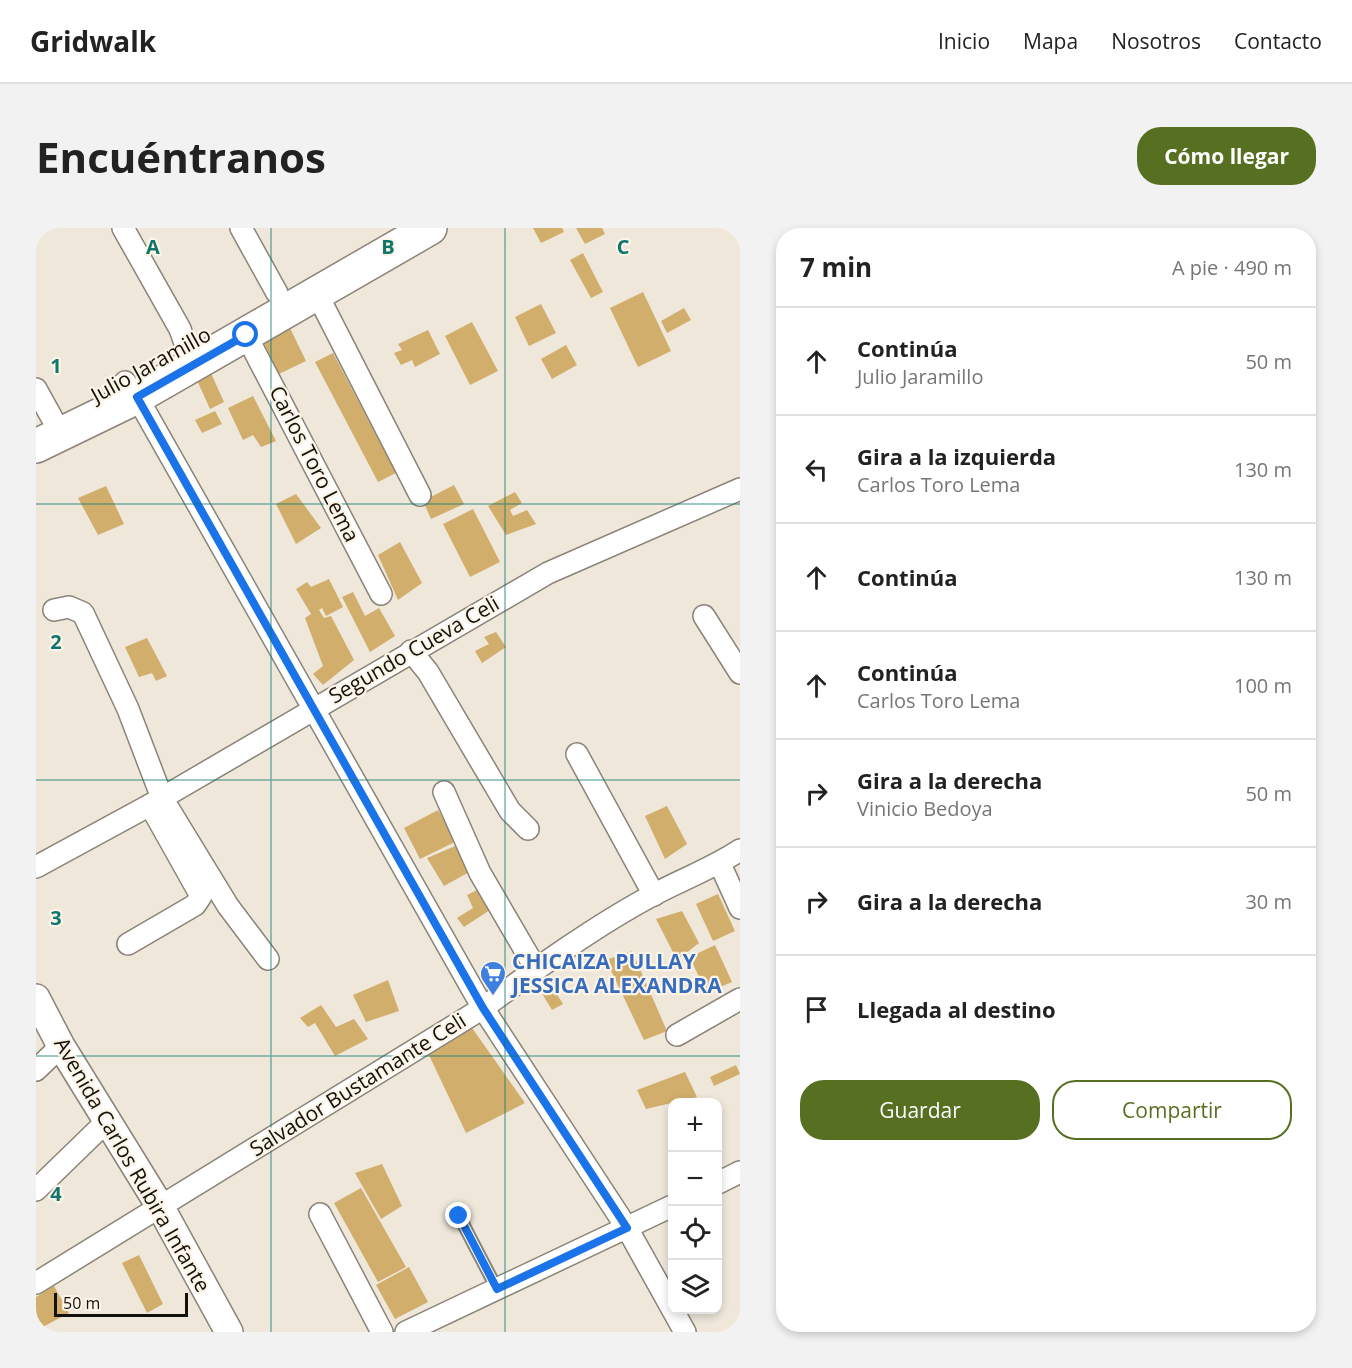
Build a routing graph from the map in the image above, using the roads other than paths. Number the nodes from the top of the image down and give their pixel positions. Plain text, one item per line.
1 (123, 228) edge
2 (241, 228) edge
3 (387, 228) edge
4 (430, 228) edge
5 (316, 292) junction
6 (277, 293) junction
7 (246, 335) junction
8 (186, 346) junction
9 (36, 389) edge
10 (131, 389) junction
11 (44, 421) edge
12 (36, 446) edge
13 (740, 489) edge
14 (420, 495) dead end
15 (381, 594) dead end
16 (54, 610) dead end
17 (704, 616) dead end
18 (411, 651) junction
19 (740, 673) edge
20 (313, 710) junction
21 (577, 754) dead end
22 (444, 792) dead end
23 (156, 801) junction
24 (528, 829) dead end
25 (740, 850) edge
26 (720, 864) junction
27 (36, 867) edge
28 (654, 895) junction
29 (740, 908) edge
30 (128, 944) dead end
31 (268, 958) dead end
32 (536, 969) junction
33 (36, 998) edge
34 (740, 999) edge
35 (483, 1008) junction
36 (677, 1035) dead end
37 (61, 1046) junction
38 (36, 1070) edge
39 (107, 1121) junction
40 (740, 1172) edge
41 (722, 1181) edge
42 (36, 1190) edge
43 (160, 1208) junction
44 (668, 1208) edge
45 (320, 1214) dead end
46 (459, 1216) dead end
47 (627, 1228) junction
48 (36, 1283) edge
49 (497, 1289) junction
50 (440, 1324) edge
51 (229, 1332) edge
52 (382, 1332) edge
53 (406, 1332) edge
54 (685, 1332) edge

1 - 8 street
2 - 6 street
3 - 6 main road, Julio Jaramillo
4 - 5 main road, Julio Jaramillo
5 - 7 main road, Julio Jaramillo
5 - 14 street
6 - 8 main road, Julio Jaramillo
7 - 10 main road, Julio Jaramillo
7 - 15 street, Carlos Toro Lema
8 - 10 main road, Julio Jaramillo
9 - 11 street
10 - 11 main road, Julio Jaramillo
10 - 12 main road, Julio Jaramillo
10 - 20 street
13 - 18 street, Segundo Cueva Celi
16 - 23 street
17 - 19 street
18 - 20 street, Segundo Cueva Celi
18 - 24 street
20 - 23 street, Segundo Cueva Celi
20 - 35 street
21 - 28 street
22 - 32 street
23 - 27 street, Segundo Cueva Celi
23 - 30 street
23 - 31 street
25 - 26 street, Salvador Bustamante Celi
26 - 28 street, Salvador Bustamante Celi
26 - 29 street
28 - 32 street, Salvador Bustamante Celi
32 - 35 street, Salvador Bustamante Celi
33 - 37 street, Avenida Carlos Rubira Infante
34 - 36 street
35 - 43 street, Salvador Bustamante Celi
35 - 47 street
37 - 38 street
37 - 39 street, Avenida Carlos Rubira Infante
39 - 42 street
39 - 43 street, Avenida Carlos Rubira Infante
40 - 41 street
43 - 48 street, Salvador Bustamante Celi
43 - 51 street, Avenida Carlos Rubira Infante
44 - 47 street
45 - 52 street
46 - 49 lane
47 - 49 street
47 - 54 street
49 - 50 street
50 - 53 street

